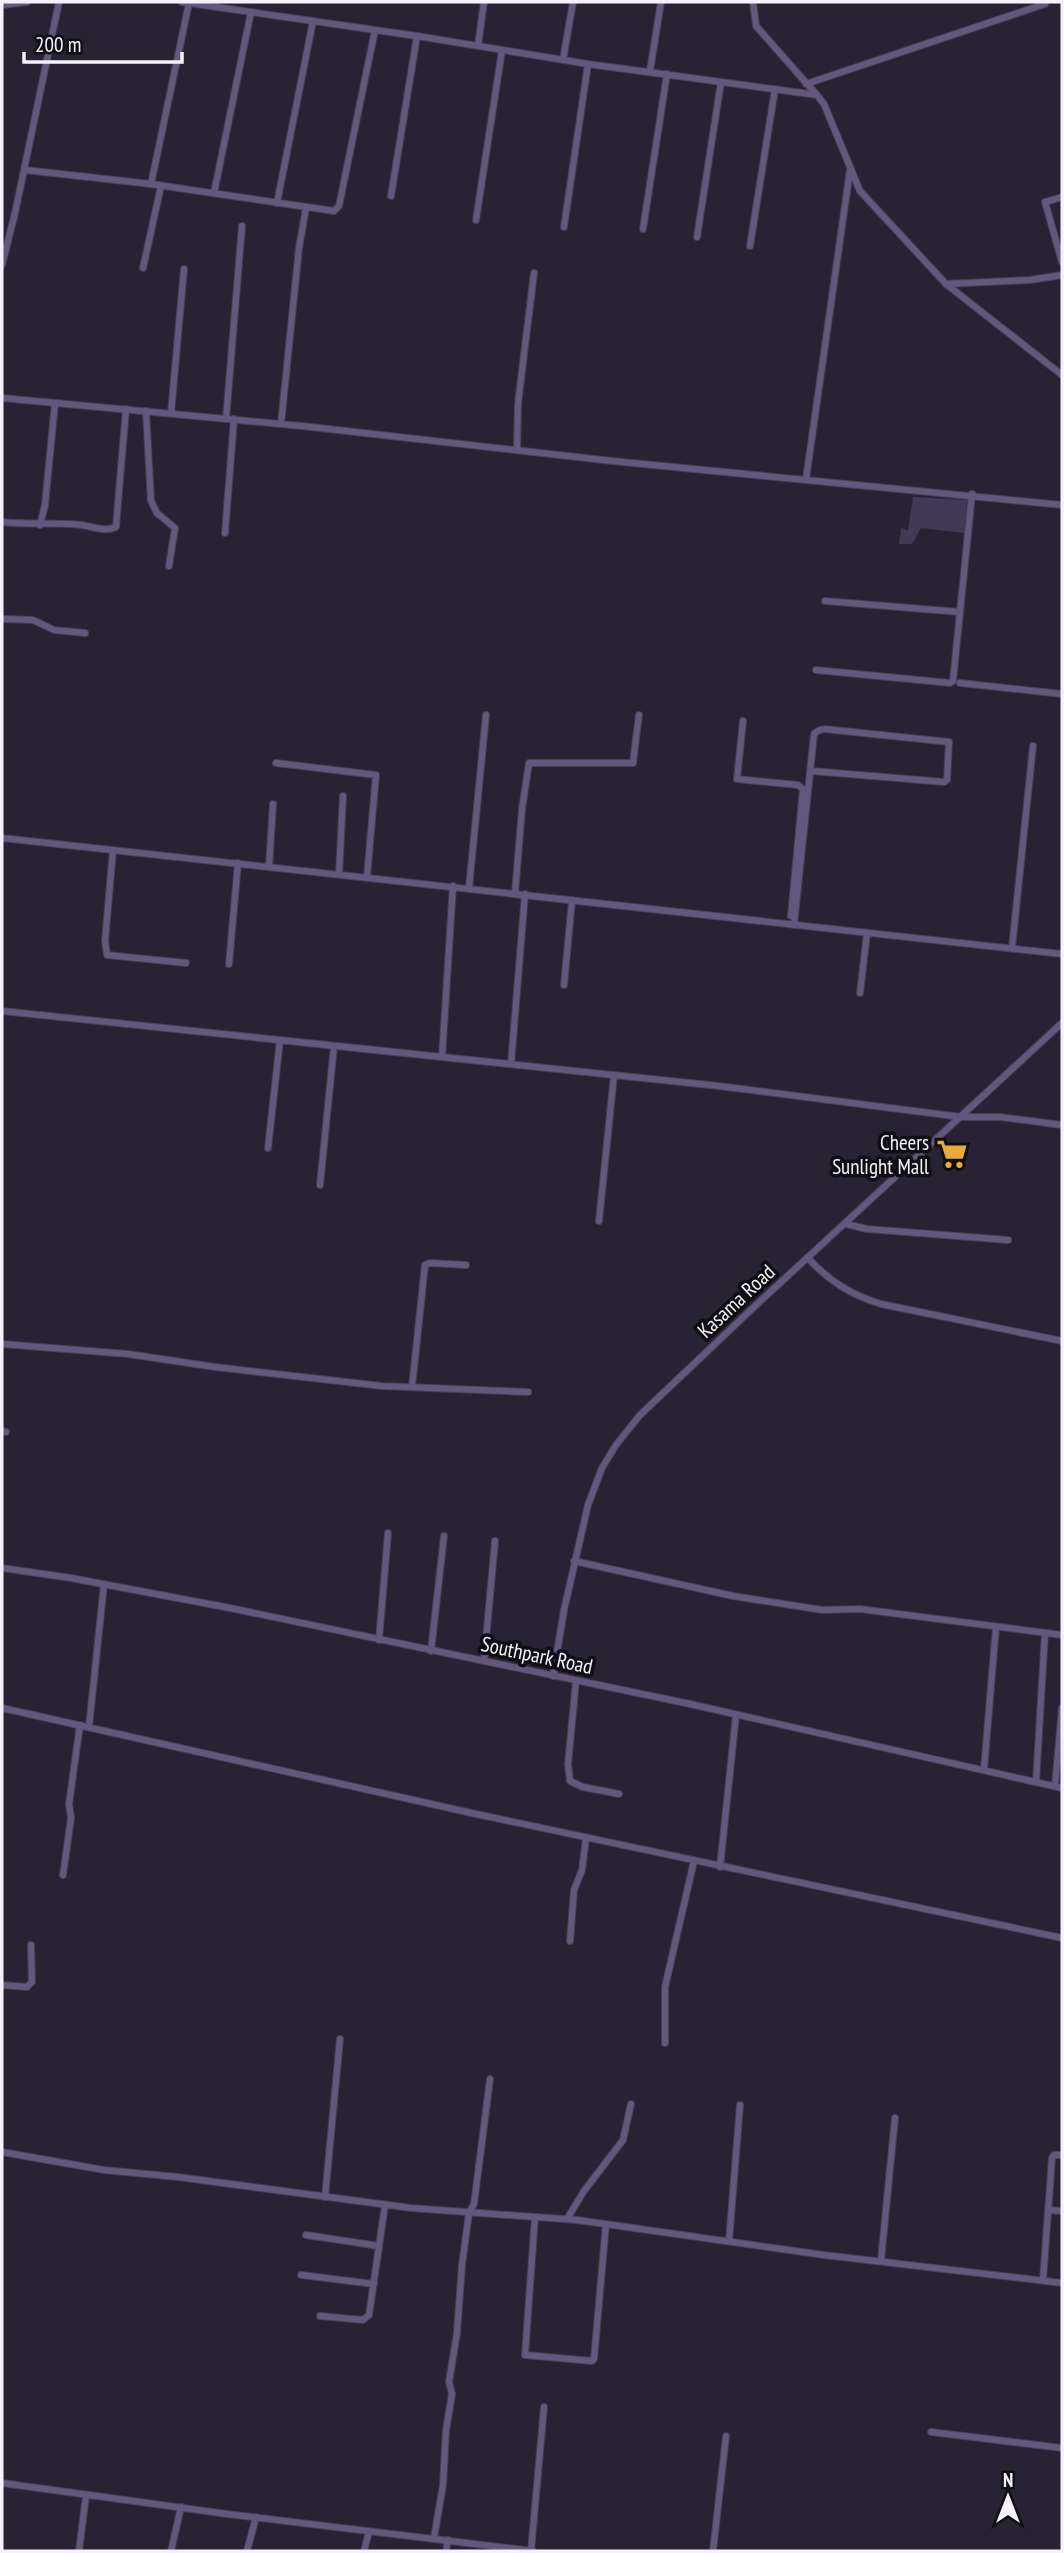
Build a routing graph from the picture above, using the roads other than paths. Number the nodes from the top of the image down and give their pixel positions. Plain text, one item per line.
1 (27, 2) edge
2 (59, 2) edge
3 (186, 2) edge
4 (484, 2) edge
5 (573, 2) edge
6 (661, 2) edge
7 (753, 2) edge
8 (1045, 4) dead end
9 (2, 5) edge
10 (251, 12) junction
11 (313, 21) junction
12 (375, 30) junction
13 (417, 36) junction
14 (478, 46) junction
15 (502, 50) junction
16 (564, 60) junction
17 (588, 64) junction
18 (650, 71) junction
19 (667, 74) junction
20 (721, 82) junction
21 (806, 84) junction
22 (775, 89) junction
23 (817, 95) junction
24 (850, 168) junction
25 (25, 170) junction
26 (151, 184) junction
27 (161, 186) junction
28 (860, 191) junction
29 (214, 193) junction
30 (846, 195) junction
31 (391, 196) dead end
32 (1062, 197) edge
33 (277, 203) junction
34 (306, 208) junction
35 (476, 219) dead end
36 (242, 226) dead end
37 (564, 227) dead end
38 (643, 229) dead end
39 (5, 232) edge
40 (697, 237) dead end
41 (750, 246) dead end
42 (1062, 262) edge
43 (2, 265) edge
44 (144, 268) dead end
45 (184, 269) dead end
46 (534, 273) dead end
47 (1062, 275) edge
48 (946, 284) junction
49 (1062, 375) edge
50 (2, 398) edge
51 (55, 403) junction
52 (126, 409) junction
53 (146, 411) junction
54 (171, 413) junction
55 (230, 419) junction
56 (281, 424) junction
57 (517, 449) junction
58 (806, 479) junction
59 (972, 494) junction
60 (1062, 505) edge
61 (2, 522) edge
62 (40, 524) junction
63 (225, 533) dead end
64 (169, 566) dead end
65 (825, 601) dead end
66 (960, 612) junction
67 (2, 619) edge
68 (85, 633) dead end
69 (816, 670) dead end
70 (960, 683) dead end
71 (1062, 694) edge
72 (486, 715) dead end
73 (639, 715) dead end
74 (743, 721) dead end
75 (1034, 746) dead end
76 (276, 763) dead end
77 (812, 771) junction
78 (343, 796) dead end
79 (273, 804) dead end
80 (2, 838) edge
81 (113, 850) junction
82 (238, 863) junction
83 (269, 867) junction
84 (339, 874) junction
85 (367, 877) junction
86 (453, 886) junction
87 (469, 888) junction
88 (515, 893) junction
89 (525, 894) junction
90 (572, 900) junction
91 (792, 924) junction
92 (867, 933) junction
93 (1012, 948) junction
94 (1062, 954) edge
95 (186, 963) dead end
96 (229, 964) dead end
97 (564, 985) dead end
98 (860, 993) dead end
99 (2, 1011) edge
100 (1062, 1023) edge
101 (280, 1040) junction
102 (334, 1046) junction
103 (442, 1057) junction
104 (511, 1064) junction
105 (614, 1075) junction
106 (961, 1117) junction
107 (1062, 1125) edge
108 (268, 1148) dead end
109 (320, 1185) dead end
110 (598, 1221) dead end
111 (846, 1224) junction
112 (1008, 1240) dead end
113 (808, 1258) junction
114 (466, 1265) dead end
115 (1062, 1342) edge
116 (2, 1344) edge
117 (412, 1387) junction
118 (528, 1392) dead end
119 (388, 1533) dead end
120 (444, 1536) dead end
121 (495, 1541) dead end
122 (574, 1561) junction
123 (2, 1568) edge
124 (104, 1584) junction
125 (996, 1628) junction
126 (1045, 1633) junction
127 (1062, 1635) edge
128 (379, 1640) junction
129 (431, 1651) junction
130 (484, 1661) junction
131 (553, 1675) junction
132 (576, 1681) junction
133 (2, 1708) edge
134 (1062, 1709) edge
135 (736, 1715) junction
136 (80, 1725) junction
137 (89, 1727) junction
138 (984, 1769) junction
139 (1036, 1782) junction
140 (1059, 1787) edge
141 (619, 1794) dead end
142 (586, 1838) junction
143 (694, 1861) junction
144 (720, 1867) junction
145 (63, 1875) dead end
146 (1062, 1938) edge
147 (570, 1941) dead end
148 (31, 1945) dead end
149 (2, 1985) edge
150 (340, 2039) dead end
151 (665, 2043) dead end
152 (490, 2079) dead end
153 (631, 2104) dead end
154 (740, 2105) dead end
155 (895, 2118) dead end
156 (2, 2152) edge
157 (1062, 2155) edge
158 (325, 2197) junction
159 (385, 2205) junction
160 (1048, 2210) junction
161 (1062, 2211) edge
162 (469, 2213) junction
163 (535, 2217) junction
164 (567, 2219) junction
165 (607, 2224) junction
166 (306, 2235) dead end
167 (729, 2241) junction
168 (379, 2246) junction
169 (881, 2260) junction
170 (301, 2275) dead end
171 (1043, 2280) junction
172 (1062, 2283) edge
173 (374, 2284) junction
174 (320, 2316) dead end
175 (544, 2407) dead end
176 (932, 2432) dead end
177 (726, 2436) dead end
178 (1062, 2448) edge
179 (2, 2483) edge
180 (86, 2495) junction
181 (181, 2507) junction
182 (256, 2517) junction
183 (369, 2532) junction
184 (434, 2538) junction
185 (448, 2540) junction
186 (79, 2551) edge
187 (171, 2551) edge
188 (247, 2551) edge
189 (364, 2551) edge
190 (446, 2551) edge
191 (532, 2551) edge
192 (713, 2551) edge

1 - 9 street
2 - 25 street
3 - 10 street
3 - 26 street
4 - 14 street
5 - 16 street
6 - 18 street
7 - 21 street
8 - 21 street
10 - 11 street
10 - 29 street
11 - 12 street
11 - 33 street
12 - 13 street
12 - 34 street
13 - 14 street
13 - 31 street
14 - 15 street
15 - 16 street
15 - 35 street
16 - 17 street
17 - 18 street
17 - 37 street
18 - 19 street
19 - 20 street
19 - 38 street
20 - 22 street
20 - 40 street
21 - 23 street
22 - 23 street
22 - 41 street
23 - 24 street
24 - 28 street
24 - 30 street
25 - 26 street
25 - 39 street
26 - 27 street
27 - 29 street
27 - 44 street
28 - 30 street
28 - 48 street
29 - 33 street
30 - 58 street
32 - 42 street
33 - 34 street
34 - 56 street
36 - 55 street
39 - 43 street
45 - 54 street
46 - 57 street
47 - 48 street
48 - 49 street
50 - 51 street
51 - 52 street
51 - 62 street
52 - 53 street
52 - 62 street
53 - 54 street
53 - 64 street
54 - 55 street
55 - 56 street
55 - 63 street
56 - 57 street
57 - 58 street
58 - 59 street
59 - 60 street
59 - 66 street
61 - 62 street
65 - 66 street
66 - 69 street
67 - 68 street
70 - 71 street
72 - 87 street
73 - 88 street
74 - 91 street
75 - 93 street
76 - 85 street
77 - 77 street
77 - 91 street
78 - 84 street
79 - 83 street
80 - 81 street
81 - 82 street
81 - 95 street
82 - 83 street
82 - 96 street
83 - 84 street
84 - 85 street
85 - 86 street
86 - 87 street
86 - 103 street
87 - 88 street
88 - 89 street
89 - 90 street
89 - 104 street
90 - 91 street
90 - 97 street
91 - 92 street
92 - 93 street
92 - 98 street
93 - 94 street
99 - 101 street
100 - 106 street, Kasama Road
101 - 102 street
101 - 108 street
102 - 103 street
102 - 109 street
103 - 104 street
104 - 105 street
105 - 106 street
105 - 110 street
106 - 107 street
106 - 111 street, Kasama Road
111 - 112 street
111 - 113 street, Kasama Road
113 - 115 street
113 - 122 street, Kasama Road
114 - 117 street
116 - 117 street
117 - 118 street
119 - 128 street
120 - 129 street
121 - 130 street
122 - 125 street
122 - 131 street, Kasama Road
123 - 124 street, Southpark Road
124 - 128 street, Southpark Road
124 - 137 street
125 - 126 street
125 - 138 street
126 - 127 street
126 - 139 street
128 - 129 street, Southpark Road
129 - 130 street, Southpark Road
130 - 131 street, Southpark Road
131 - 132 street, Southpark Road
132 - 135 street, Southpark Road
132 - 141 street
133 - 136 street
134 - 140 street
135 - 138 street, Southpark Road
135 - 144 street
136 - 137 street
136 - 145 street
137 - 142 street
138 - 139 street, Southpark Road
139 - 140 street, Southpark Road
142 - 143 street
142 - 147 street
143 - 144 street
143 - 151 street
144 - 146 street
148 - 149 street
150 - 158 street
152 - 162 street
153 - 164 street
154 - 167 street
155 - 169 street
156 - 158 street
157 - 160 street
158 - 159 street
159 - 162 street
159 - 168 street
160 - 161 street
160 - 171 street
162 - 163 street
162 - 184 street
163 - 164 street
163 - 165 street
164 - 165 street
165 - 167 street
166 - 168 street
167 - 169 street
168 - 173 street
169 - 171 street
170 - 173 street
171 - 172 street
173 - 174 street
175 - 191 street
176 - 178 street
177 - 192 street
179 - 180 street
180 - 181 street
180 - 186 street
181 - 182 street
181 - 187 street
182 - 183 street
182 - 188 street
183 - 184 street
183 - 189 street
184 - 185 street
185 - 190 street
185 - 191 street

